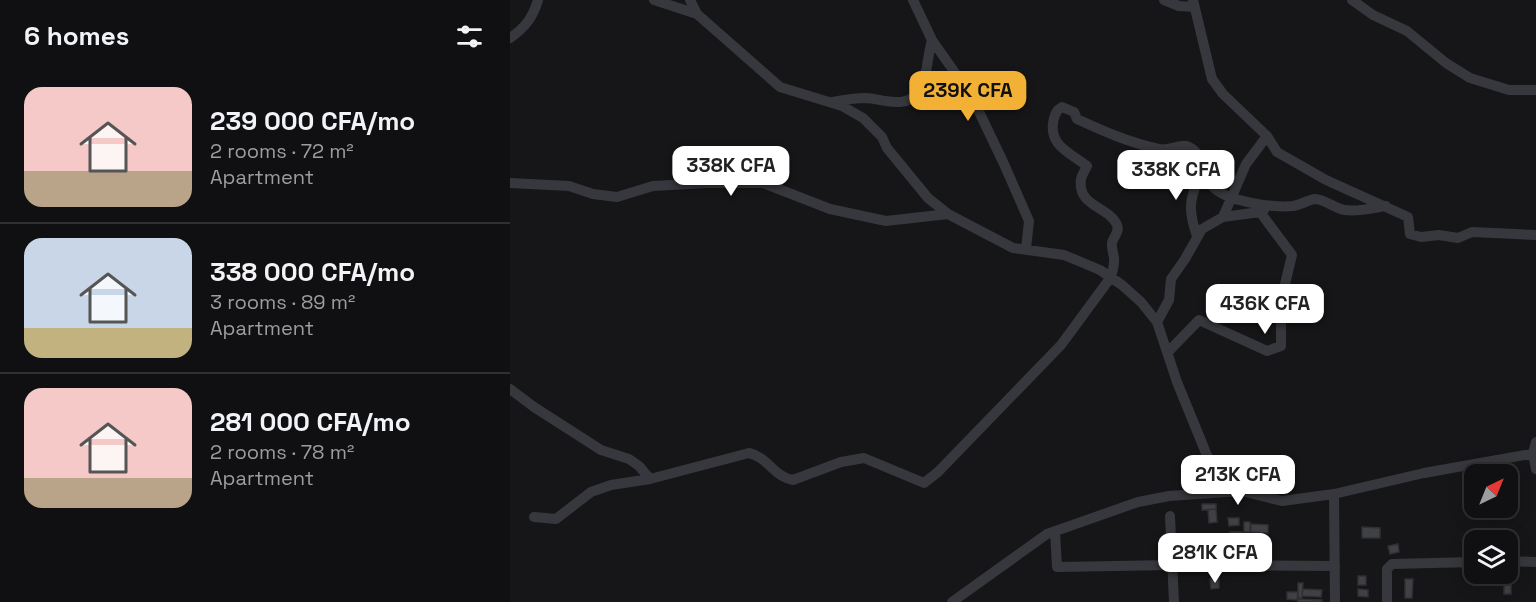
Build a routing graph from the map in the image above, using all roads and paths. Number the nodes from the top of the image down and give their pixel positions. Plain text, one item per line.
1 (538, 0) edge
2 (654, 0) edge
3 (690, 0) edge
4 (913, 0) edge
5 (1164, 0) edge
6 (1352, 0) edge
7 (1194, 3) edge
8 (697, 14) junction
9 (510, 38) edge
10 (932, 40) junction
11 (1536, 90) edge
12 (830, 102) junction
13 (1267, 136) junction
14 (1203, 168) junction
15 (510, 183) edge
16 (1231, 196) junction
17 (1386, 206) junction
18 (1264, 209) junction
19 (948, 214) junction
20 (1223, 217) junction
21 (1536, 235) edge
22 (1197, 236) junction
23 (1026, 249) junction
24 (1111, 276) junction
25 (1157, 322) junction
26 (1167, 352) junction
27 (510, 389) edge
28 (1536, 442) edge
29 (1534, 453) edge
30 (1536, 469) edge
31 (650, 479) junction
32 (1227, 492) junction
33 (1334, 494) junction
34 (1170, 516) dead end
35 (534, 517) dead end
36 (1055, 531) junction
37 (1518, 561) edge
38 (1464, 562) edge
39 (1536, 562) edge
40 (1173, 565) junction
41 (1335, 567) junction
42 (952, 602) edge
43 (1174, 602) edge
44 (1335, 602) edge
45 (1387, 602) edge

1 - 9 street
2 - 8 street
3 - 8 street
4 - 10 street
5 - 7 street
6 - 11 street
7 - 13 street
8 - 12 street
10 - 12 street
10 - 23 street
12 - 19 street
13 - 16 street
13 - 17 street
14 - 16 street
14 - 22 street
14 - 24 street
15 - 19 street
16 - 18 street
16 - 20 street
17 - 18 street
17 - 21 street
18 - 20 street
18 - 26 street
19 - 23 street
20 - 22 street
22 - 25 street
23 - 24 street
24 - 25 street
24 - 31 street
25 - 26 street
26 - 32 street
27 - 31 street
28 - 29 street
29 - 30 street
29 - 33 street
31 - 35 street
32 - 33 street
32 - 36 street
33 - 41 street
34 - 40 street
36 - 40 street
36 - 42 street
37 - 39 street
38 - 45 street
40 - 41 street
40 - 43 street
41 - 44 street

